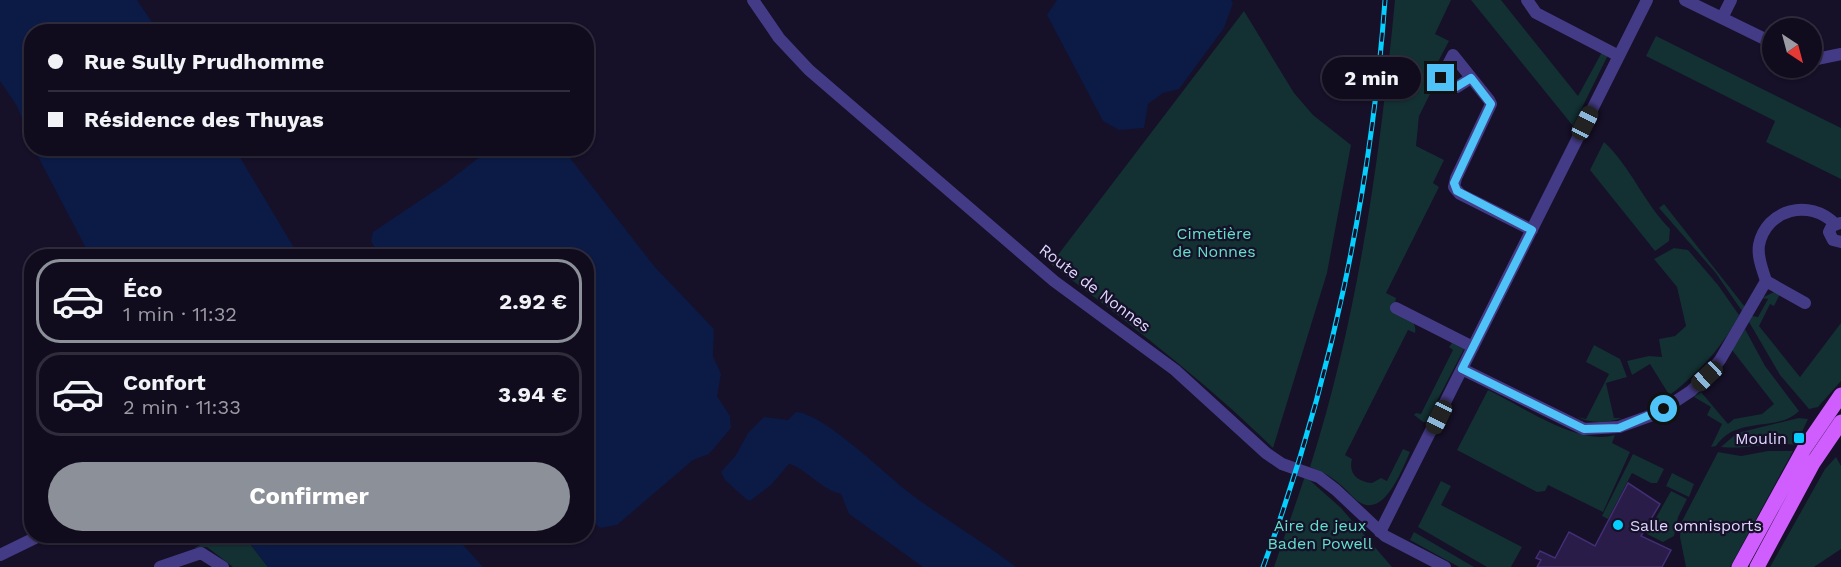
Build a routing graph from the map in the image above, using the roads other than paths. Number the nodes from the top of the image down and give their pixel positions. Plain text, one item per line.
1 (753, 0) edge
2 (1527, 0) edge
3 (1647, 0) edge
4 (1685, 0) edge
5 (1731, 0) edge
6 (1722, 18) junction
7 (1762, 38) edge
8 (1841, 54) edge
9 (1619, 56) junction
10 (1822, 58) edge
11 (1471, 78) dead end
12 (1838, 223) edge
13 (1532, 230) junction
14 (1841, 242) edge
15 (1766, 281) junction
16 (1805, 303) dead end
17 (1396, 308) dead end
18 (1473, 347) junction
19 (1462, 369) junction
20 (1841, 395) edge
21 (1841, 422) edge
22 (1380, 532) junction
23 (25, 543) edge
24 (0, 555) edge
25 (160, 567) edge
26 (223, 567) edge
27 (1444, 567) edge
28 (1739, 567) edge
29 (1757, 567) edge

1 - 22 street, Route de Nonnes
2 - 9 street
3 - 9 street
4 - 6 street
5 - 6 street
6 - 7 street
8 - 10 street
9 - 13 street
11 - 13 street
12 - 14 street
12 - 15 street
13 - 18 street
15 - 16 street
15 - 19 street
17 - 18 street
18 - 19 street
19 - 22 street
20 - 28 main road
21 - 29 main road
22 - 27 street, Route de Nonnes
23 - 24 street
25 - 26 street

